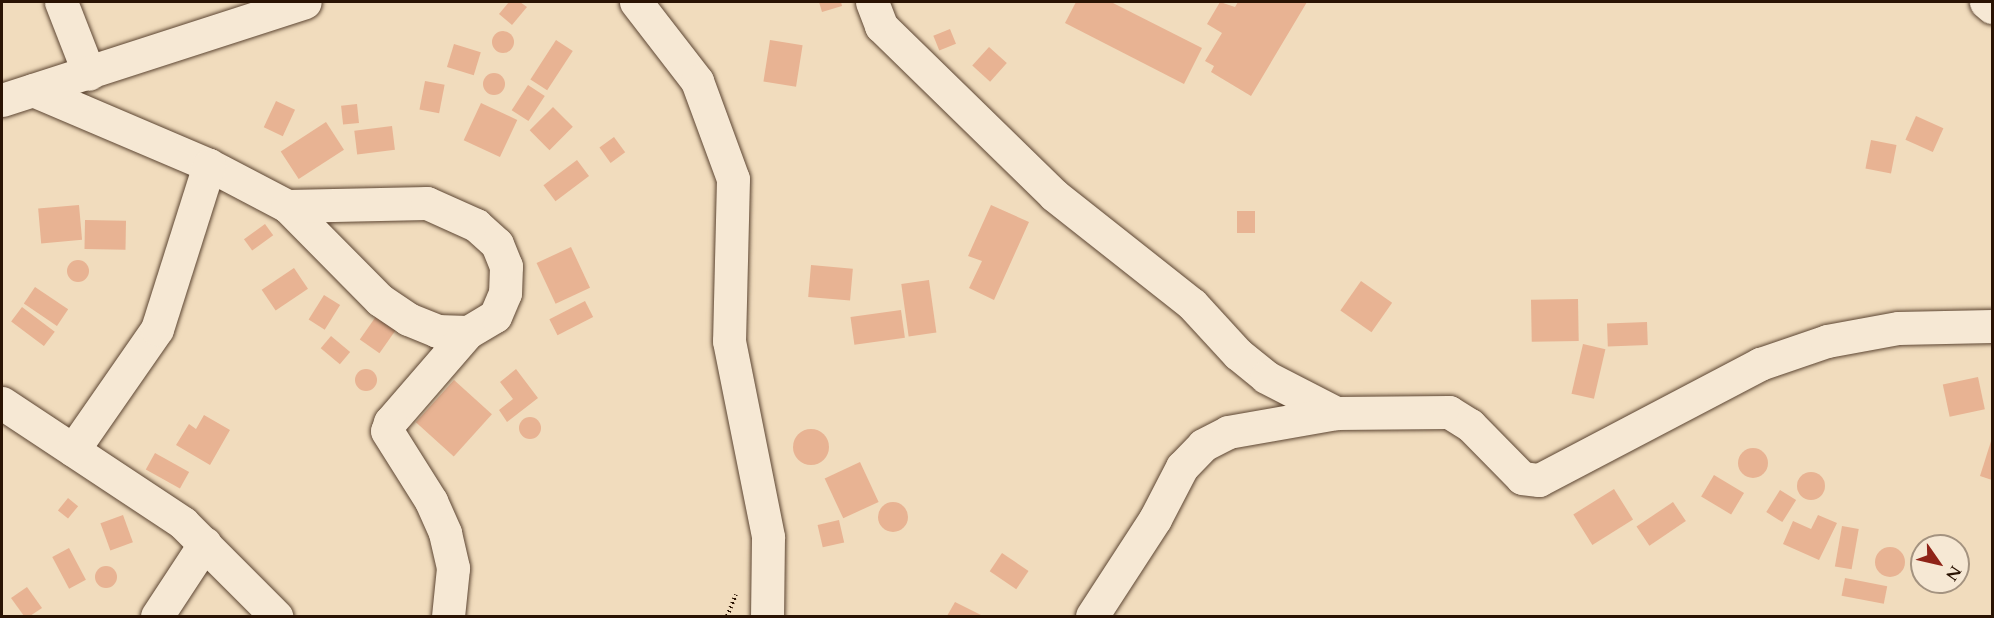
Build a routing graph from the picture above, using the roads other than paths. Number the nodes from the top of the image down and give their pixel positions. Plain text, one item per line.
1 (61, 2) edge
2 (305, 2) edge
3 (636, 2) edge
4 (872, 2) edge
5 (1986, 2) edge
6 (1992, 7) edge
7 (89, 74) junction
8 (33, 90) junction
9 (2, 100) edge
10 (209, 165) junction
11 (287, 206) junction
12 (1992, 326) edge
13 (468, 332) junction
14 (2, 403) edge
15 (1336, 413) junction
16 (73, 450) junction
17 (205, 543) junction
18 (157, 616) edge
19 (276, 616) edge
20 (448, 616) edge
21 (767, 616) edge
22 (1092, 616) edge

1 - 7 street
2 - 7 street
3 - 21 street
4 - 15 street
5 - 6 street
7 - 8 street
8 - 9 street
8 - 10 street
10 - 11 street
10 - 16 street
11 - 13 street
11 - 13 street
12 - 15 street
13 - 20 street
14 - 16 street
15 - 22 street
16 - 17 street
17 - 18 street
17 - 19 street

